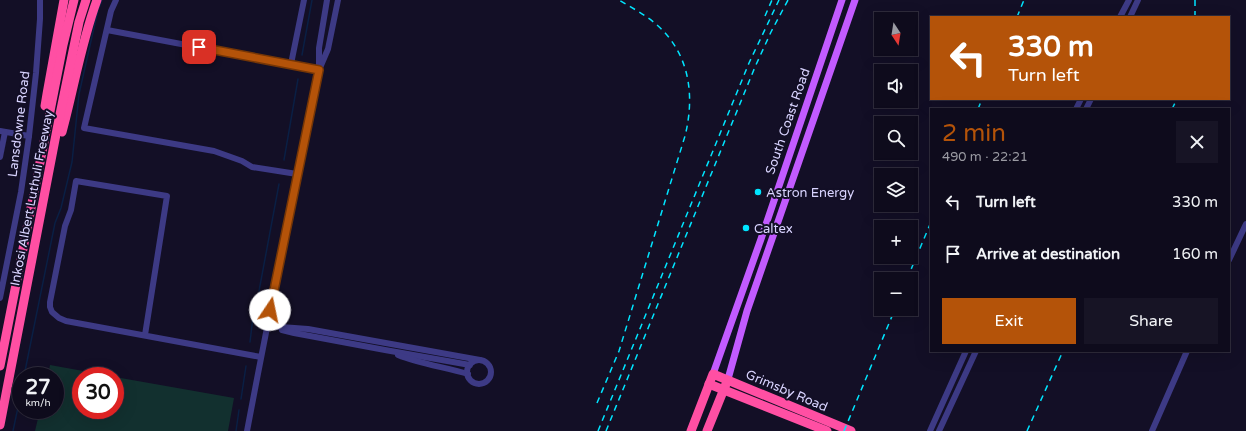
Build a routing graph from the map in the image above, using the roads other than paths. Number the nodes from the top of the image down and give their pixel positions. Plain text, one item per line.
1 (40, 0) edge
2 (64, 0) edge
3 (74, 0) edge
4 (86, 0) edge
5 (97, 0) edge
6 (116, 0) edge
7 (304, 0) edge
8 (327, 0) edge
9 (338, 0) edge
10 (842, 0) edge
11 (855, 0) edge
12 (1129, 0) edge
13 (1138, 0) edge
14 (1121, 16) edge
15 (1130, 16) edge
16 (107, 30) junction
17 (828, 42) junction
18 (839, 46) junction
19 (291, 64) junction
20 (319, 70) junction
21 (806, 105) junction
22 (817, 108) junction
23 (798, 128) junction
24 (2, 132) edge
25 (809, 132) junction
26 (29, 136) junction
27 (0, 157) edge
28 (40, 158) junction
29 (785, 168) junction
30 (795, 171) junction
31 (297, 174) junction
32 (47, 182) junction
33 (1246, 224) edge
34 (765, 227) junction
35 (774, 231) junction
36 (1230, 258) edge
37 (0, 293) edge
38 (267, 326) junction
39 (730, 326) junction
40 (741, 330) junction
41 (145, 335) junction
42 (385, 350) junction
43 (966, 352) edge
44 (976, 352) edge
45 (1187, 352) edge
46 (261, 357) junction
47 (480, 360) junction
48 (470, 365) junction
49 (0, 366) edge
50 (468, 374) junction
51 (713, 374) junction
52 (728, 380) junction
53 (709, 384) junction
54 (724, 390) junction
55 (0, 425) edge
56 (248, 431) edge
57 (691, 431) edge
58 (707, 431) edge
59 (827, 431) edge
60 (851, 431) edge
61 (930, 431) edge
62 (939, 431) edge
63 (1152, 431) edge

1 - 26 street, Lansdowne Road
2 - 28 highway
3 - 28 highway, Inkosi Albert Luthuli Freeway
4 - 32 highway, Inkosi Albert Luthuli Freeway
5 - 32 highway
6 - 16 street
7 - 19 street
8 - 20 street
9 - 20 street
10 - 17 main road, South Coast Road
11 - 18 main road, South Coast Road
12 - 14 street
13 - 15 street
16 - 19 street
16 - 31 street
17 - 18 main road
17 - 21 main road, South Coast Road
18 - 22 main road, South Coast Road
19 - 20 street
20 - 31 street
21 - 22 main road
21 - 23 main road, South Coast Road
22 - 25 main road, South Coast Road
23 - 25 main road
23 - 29 main road, South Coast Road
24 - 26 street
24 - 27 street
25 - 30 main road, South Coast Road
26 - 37 street, Lansdowne Road
28 - 49 highway, Inkosi Albert Luthuli Freeway
29 - 30 main road
29 - 34 main road, South Coast Road
30 - 35 main road, South Coast Road
31 - 38 street
32 - 55 highway, Inkosi Albert Luthuli Freeway
33 - 36 street
34 - 35 main road
34 - 39 main road, South Coast Road
35 - 40 main road, South Coast Road
38 - 42 street
38 - 46 street
38 - 47 street
39 - 40 main road
39 - 51 main road, South Coast Road
40 - 52 main road, South Coast Road
41 - 41 street
41 - 46 street
42 - 48 street
42 - 50 street
43 - 61 street
44 - 62 street
45 - 63 street
46 - 56 street
47 - 48 street
47 - 50 street
48 - 50 street
51 - 52 highway, Grimsby Road
51 - 53 highway, South Coast Road
52 - 54 highway, South Coast Road
52 - 60 highway, Grimsby Road
53 - 54 highway, Grimsby Road
53 - 57 highway, South Coast Road
54 - 58 highway, South Coast Road
54 - 59 highway, Grimsby Road

